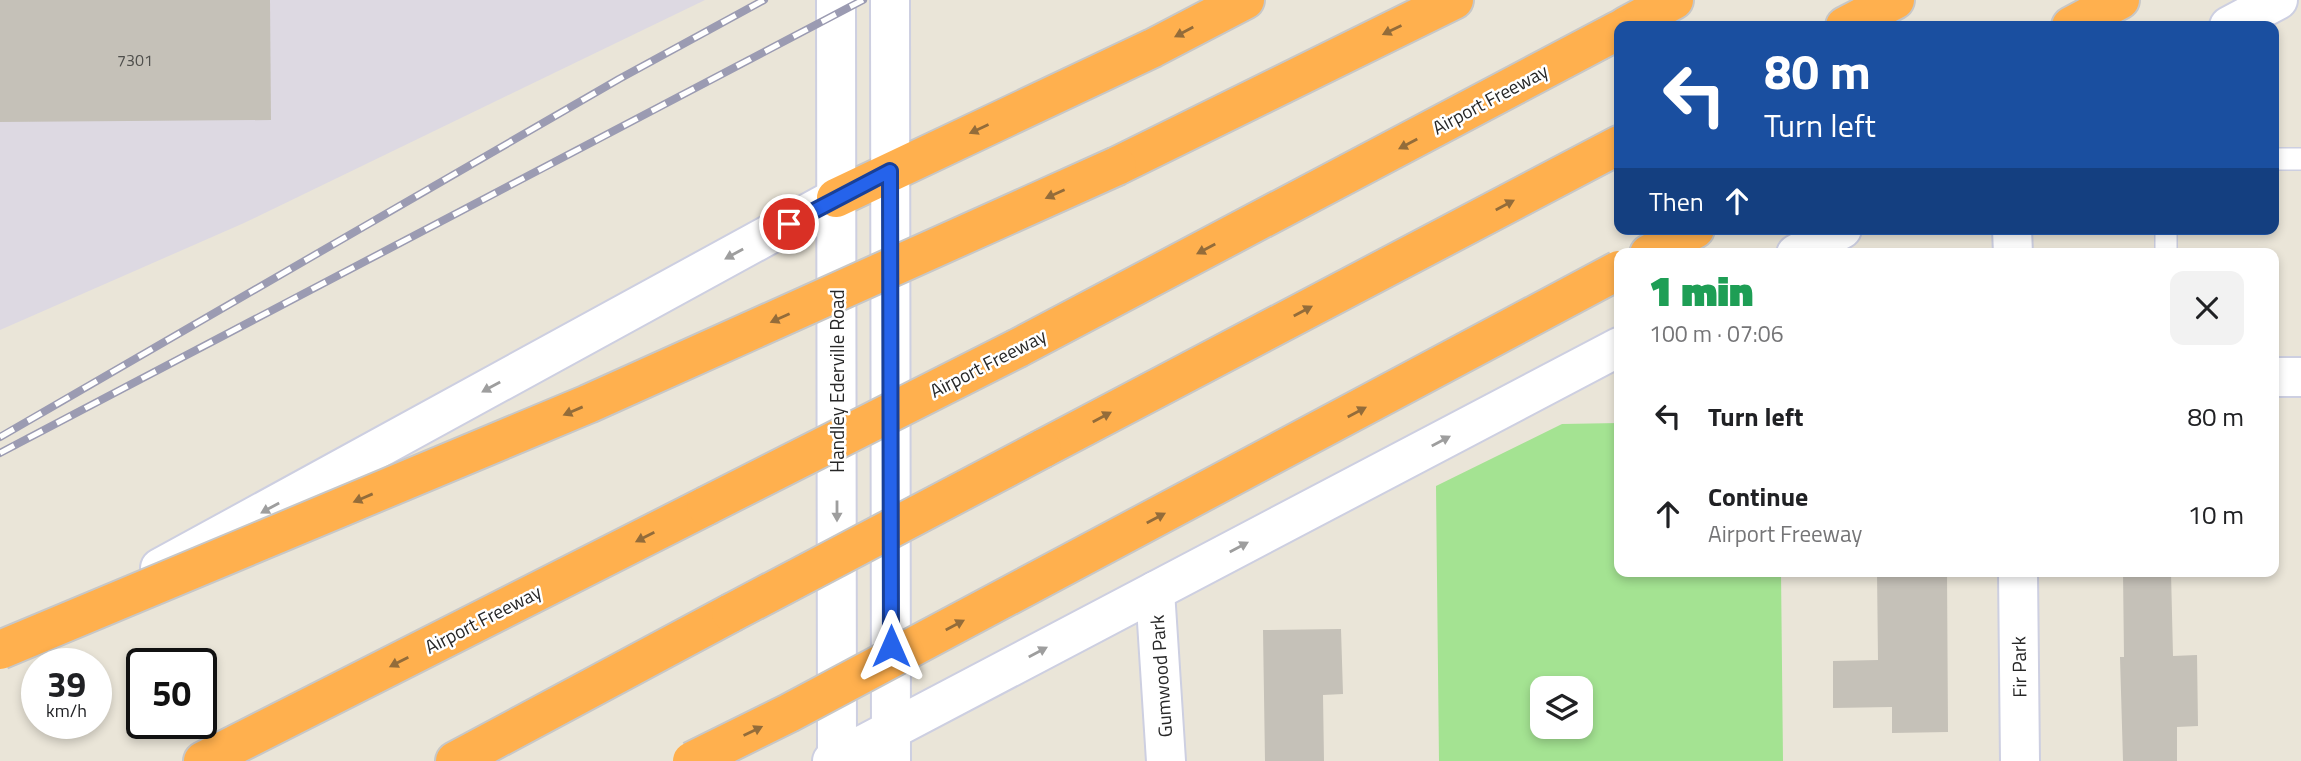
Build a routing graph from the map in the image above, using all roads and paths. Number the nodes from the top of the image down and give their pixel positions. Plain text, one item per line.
1 (836, 0) edge
2 (890, 0) edge
3 (1245, 0) edge
4 (1454, 0) edge
5 (1674, 0) edge
6 (1895, 0) edge
7 (2120, 0) edge
8 (2278, 0) edge
9 (1635, 21) edge
10 (1855, 21) edge
11 (2080, 21) edge
12 (2238, 21) edge
13 (1614, 33) edge
14 (1614, 148) edge
15 (2279, 159) edge
16 (2300, 159) edge
17 (890, 171) junction
18 (836, 198) junction
19 (1684, 235) edge
20 (1831, 235) edge
21 (1660, 248) edge
22 (1807, 248) edge
23 (1614, 273) edge
24 (1614, 350) edge
25 (2279, 377) edge
26 (2301, 377) edge
27 (2018, 577) edge
28 (1155, 591) junction
29 (36, 636) junction
30 (0, 653) edge
31 (891, 745) edge
32 (836, 760) edge
33 (203, 761) edge
34 (455, 761) edge
35 (692, 761) edge
36 (1166, 761) edge
37 (2020, 761) edge

1 - 18 main road, Handley Ederville Road
2 - 17 main road
3 -> 17 highway
4 -> 29 highway, bridge
5 - 9 highway
6 - 10 highway
7 - 11 highway
8 - 12 main road
13 -> 33 highway, Airport Freeway, bridge
34 -> 14 highway, bridge
15 - 16 lane
17 - 18 highway
17 - 31 main road
18 -> 29 main road
18 -> 32 main road, Handley Ederville Road
19 - 21 highway
20 - 22 main road
35 -> 23 highway, bridge
28 -> 24 main road
25 - 26 main road
27 - 37 main road, Fir Park
31 -> 28 main road
28 - 36 main road, Gumwood Park
29 - 30 highway, bridge
31 - 32 main road

